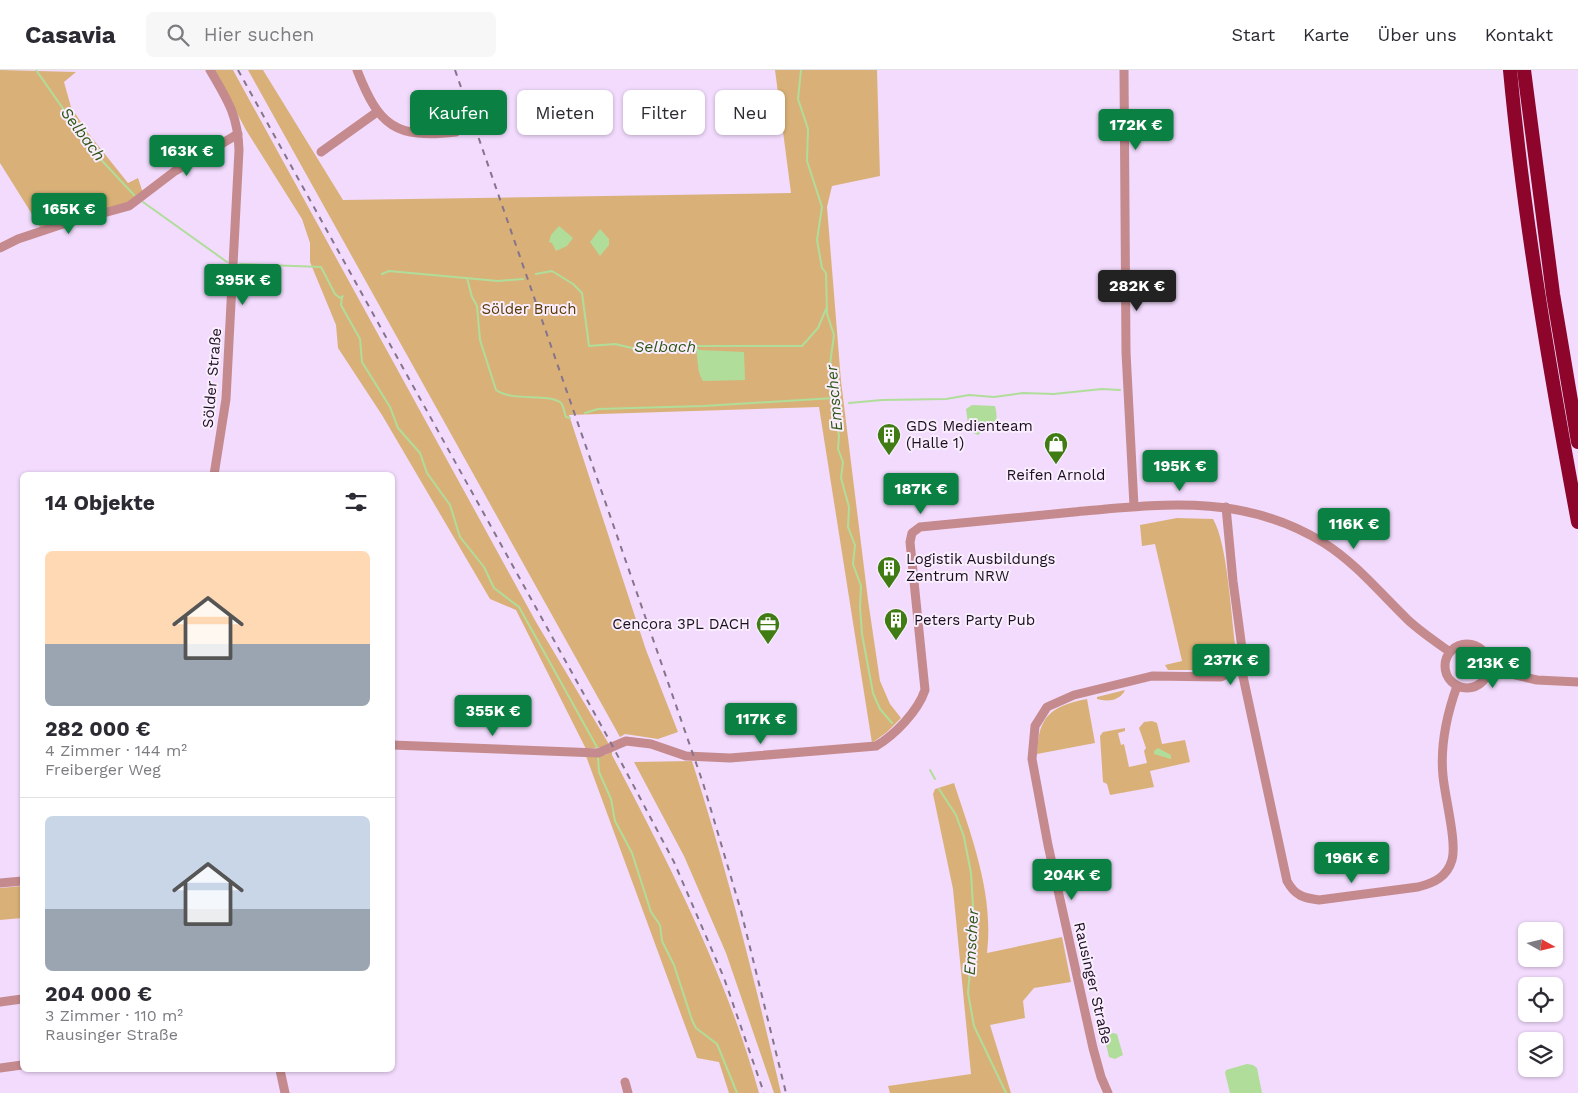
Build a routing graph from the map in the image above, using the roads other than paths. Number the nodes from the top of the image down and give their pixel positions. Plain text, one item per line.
1 (210, 70) edge
2 (357, 70) edge
3 (1124, 70) edge
4 (1510, 70) edge
5 (1524, 70) edge
6 (378, 112) junction
7 (410, 133) edge
8 (238, 134) junction
9 (321, 152) dead end
10 (0, 248) edge
11 (1578, 442) edge
12 (214, 472) edge
13 (1134, 506) junction
14 (1226, 507) junction
15 (1578, 522) edge
16 (1450, 652) junction
17 (1241, 667) junction
18 (1489, 669) junction
19 (1578, 682) edge
20 (1457, 686) junction
21 (395, 745) edge
22 (20, 880) edge
23 (0, 882) edge
24 (20, 1000) edge
25 (0, 1002) edge
26 (20, 1065) edge
27 (0, 1068) edge
28 (280, 1072) edge
29 (625, 1082) dead end
30 (285, 1093) edge
31 (628, 1093) edge
32 (1108, 1093) edge

1 - 8 street, Sölder Straße
2 - 6 street
3 - 13 street
4 - 15 highway
5 - 11 highway
6 - 7 street
6 - 9 street
8 - 10 street
8 - 12 street, Sölder Straße
13 - 14 street
13 - 21 street
14 - 16 street
14 - 17 street
16 - 18 street
16 - 20 street
17 - 20 street
17 - 32 street, Rausinger Straße
18 - 19 street
18 - 20 street
22 - 23 street
24 - 25 street
26 - 27 street
28 - 30 street
29 - 31 street

